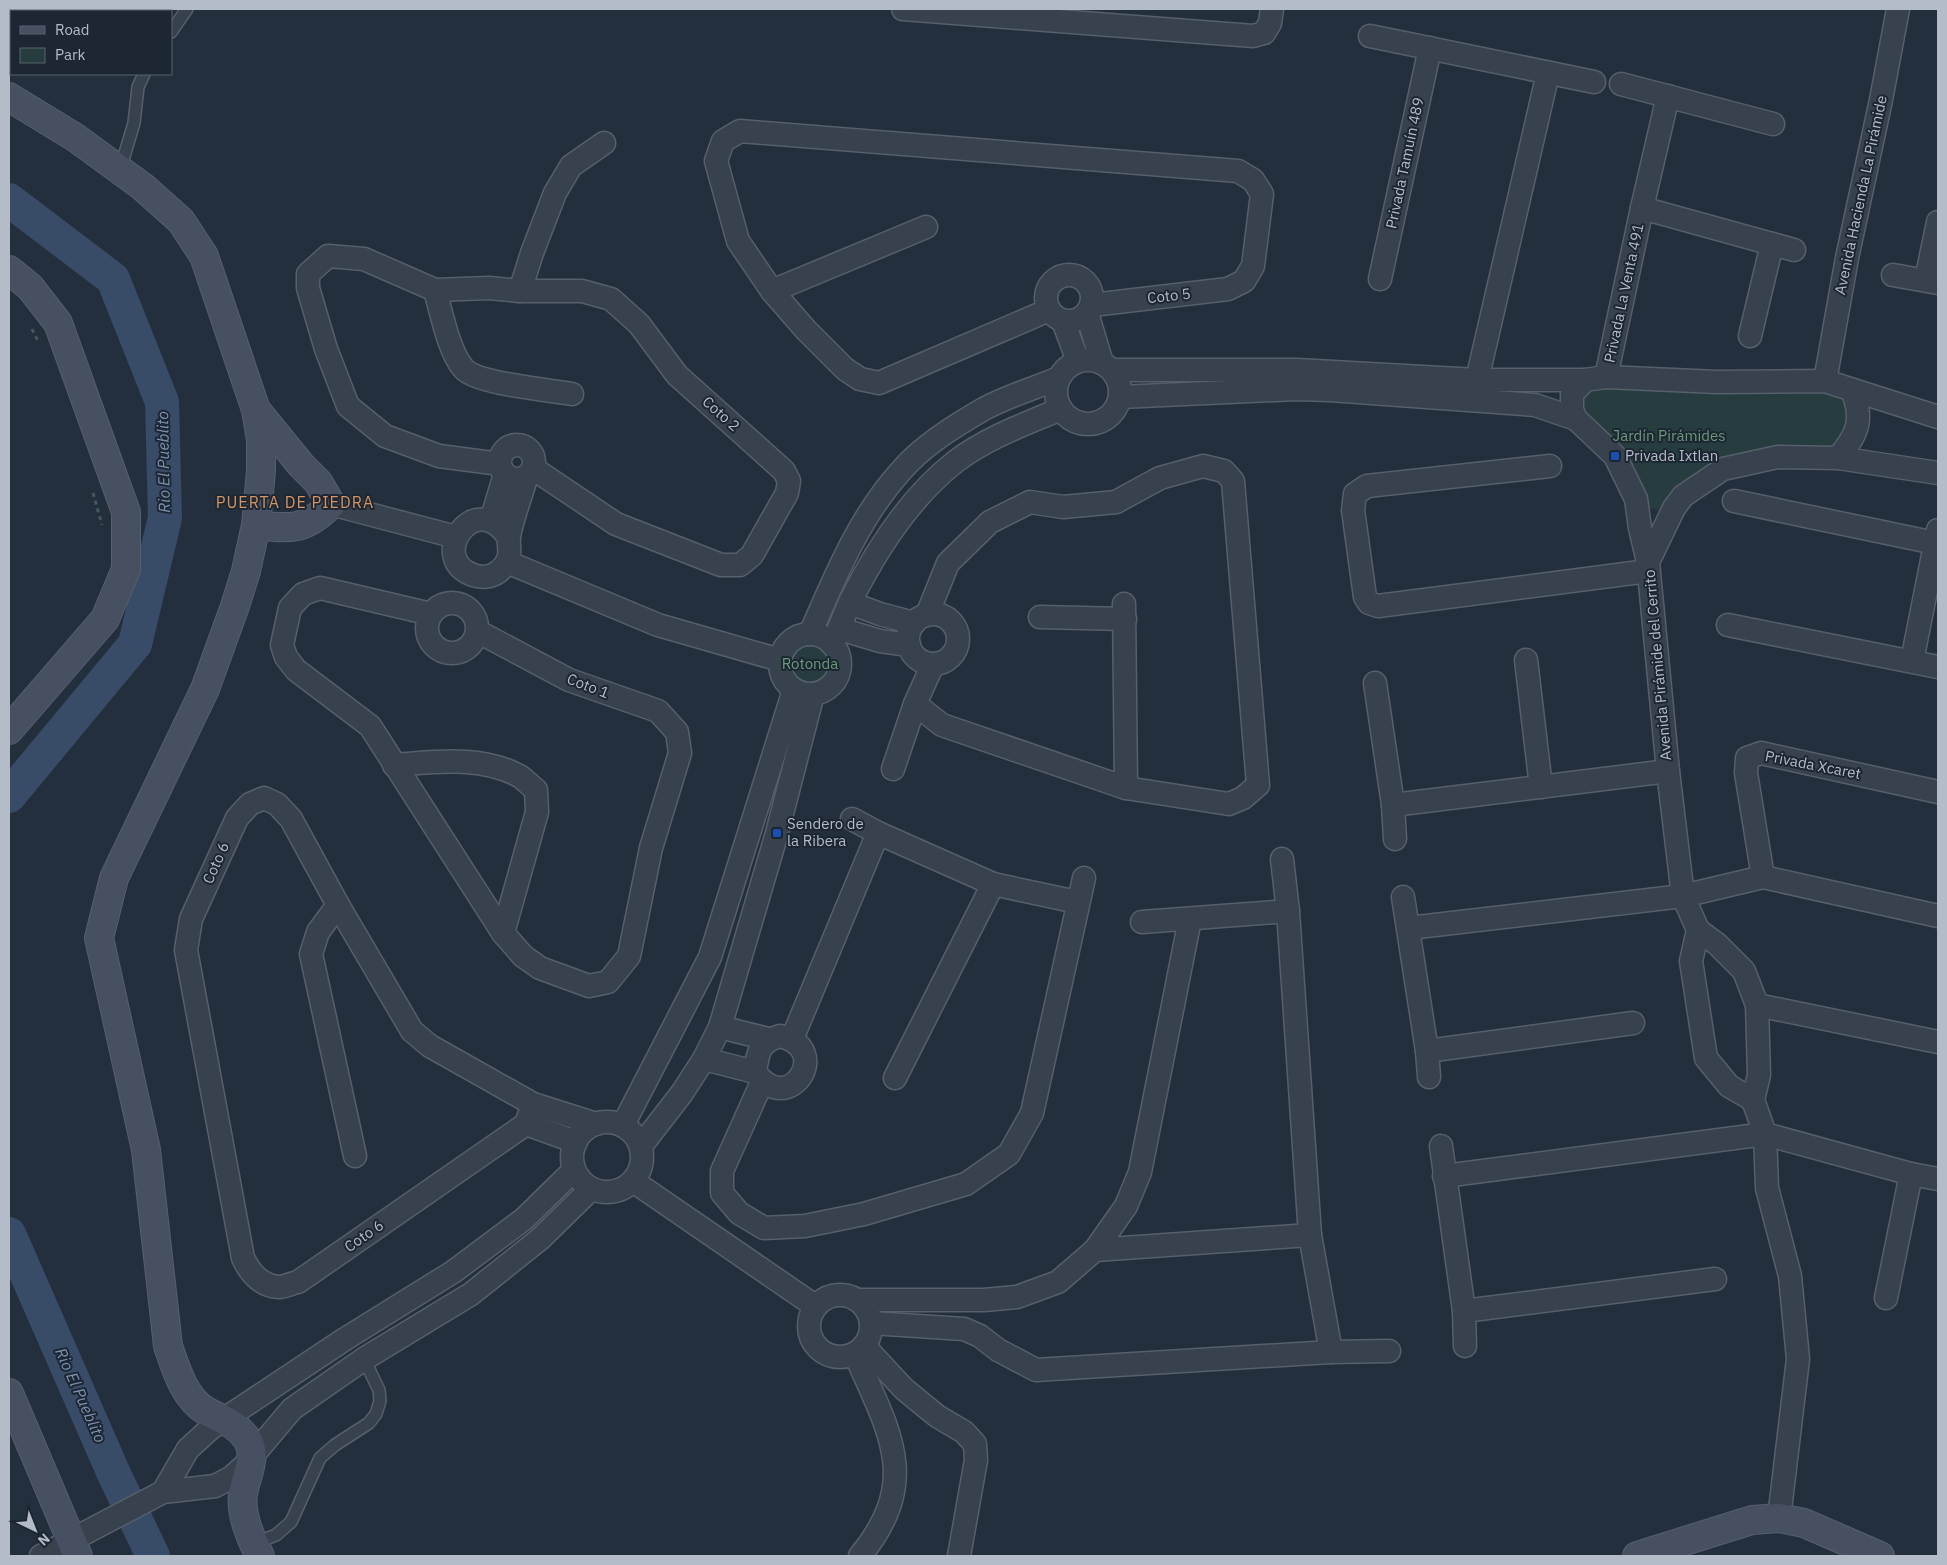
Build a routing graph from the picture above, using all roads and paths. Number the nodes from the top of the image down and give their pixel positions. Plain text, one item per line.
1 (187, 9) edge
2 (903, 9) edge
3 (1272, 9) edge
4 (1898, 9) edge
5 (172, 31) edge
6 (1370, 36) dead end
7 (1430, 48) junction
8 (1548, 73) junction
9 (134, 75) edge
10 (144, 75) edge
11 (1594, 82) dead end
12 (1621, 84) dead end
13 (138, 87) junction
14 (1668, 96) junction
15 (9, 97) edge
16 (1774, 124) dead end
17 (604, 143) dead end
18 (120, 170) junction
19 (1642, 208) junction
20 (1938, 222) edge
21 (926, 228) dead end
22 (1772, 244) junction
23 (1794, 250) dead end
24 (9, 270) edge
25 (1893, 274) dead end
26 (1380, 279) dead end
27 (1932, 282) edge
28 (434, 290) junction
29 (520, 290) junction
30 (772, 291) junction
31 (1090, 309) junction
32 (1056, 316) junction
33 (30, 326) dead end
34 (1750, 336) dead end
35 (39, 343) dead end
36 (1078, 361) junction
37 (1107, 366) junction
38 (1059, 378) junction
39 (1595, 379) junction
40 (1825, 381) junction
41 (1476, 390) junction
42 (1852, 390) junction
43 (572, 394) dead end
44 (1120, 397) junction
45 (1061, 408) junction
46 (256, 410) junction
47 (1938, 417) edge
48 (1576, 419) junction
49 (1838, 458) junction
50 (301, 465) junction
51 (1550, 466) dead end
52 (262, 471) junction
53 (516, 471) junction
54 (1938, 473) edge
55 (92, 490) dead end
56 (1636, 499) junction
57 (1734, 501) dead end
58 (331, 504) junction
59 (1674, 508) junction
60 (491, 521) junction
61 (256, 525) junction
62 (102, 526) dead end
63 (1937, 536) edge
64 (456, 537) junction
65 (509, 538) junction
66 (507, 562) junction
67 (460, 567) junction
68 (1648, 567) junction
69 (486, 577) junction
70 (850, 602) junction
71 (438, 609) junction
72 (469, 609) junction
73 (1040, 617) dead end
74 (920, 619) junction
75 (1728, 626) dead end
76 (477, 631) junction
77 (810, 634) junction
78 (836, 637) junction
79 (909, 645) junction
80 (780, 660) junction
81 (1526, 660) dead end
82 (1912, 661) junction
83 (932, 664) junction
84 (1938, 668) edge
85 (1375, 683) dead end
86 (804, 692) junction
87 (915, 704) junction
88 (9, 730) edge
89 (394, 765) junction
90 (894, 769) dead end
91 (1668, 771) junction
92 (1540, 787) junction
93 (1126, 788) junction
94 (1938, 792) edge
95 (1393, 805) junction
96 (852, 819) dead end
97 (878, 833) junction
98 (1395, 839) dead end
99 (1282, 859) dead end
100 (1762, 877) junction
101 (1084, 878) dead end
102 (992, 884) junction
103 (1683, 896) junction
104 (1403, 897) dead end
105 (1077, 902) junction
106 (338, 905) junction
107 (1288, 911) junction
108 (1938, 916) edge
109 (1190, 919) junction
110 (1142, 922) dead end
111 (1409, 928) junction
112 (1698, 930) junction
113 (503, 933) junction
114 (1757, 1005) junction
115 (1633, 1023) dead end
116 (720, 1027) junction
117 (768, 1039) junction
118 (792, 1039) junction
119 (1938, 1042) edge
120 (1427, 1051) junction
121 (704, 1059) junction
122 (759, 1077) junction
123 (1429, 1077) dead end
124 (895, 1078) dead end
125 (1753, 1100) junction
126 (529, 1114) junction
127 (596, 1124) junction
128 (623, 1125) junction
129 (1765, 1134) junction
130 (576, 1142) junction
131 (641, 1146) junction
132 (1441, 1146) dead end
133 (355, 1156) dead end
134 (574, 1170) junction
135 (1911, 1174) junction
136 (1444, 1176) junction
137 (1938, 1179) edge
138 (634, 1181) junction
139 (591, 1189) junction
140 (1310, 1235) junction
141 (1095, 1250) junction
142 (1715, 1279) dead end
143 (1886, 1298) dead end
144 (857, 1300) junction
145 (984, 1300) junction
146 (815, 1306) junction
147 (1464, 1311) junction
148 (871, 1323) junction
149 (980, 1336) junction
150 (1465, 1346) dead end
151 (860, 1350) junction
152 (1389, 1351) dead end
153 (1331, 1352) junction
154 (364, 1359) junction
155 (9, 1393) edge
156 (224, 1419) junction
157 (252, 1456) junction
158 (163, 1492) junction
159 (1779, 1518) junction
160 (74, 1548) edge
161 (257, 1550) edge
162 (40, 1556) edge
163 (860, 1556) edge
164 (959, 1556) edge
165 (1637, 1556) edge
166 (1880, 1556) edge

1 - 5 lane
2 - 3 street
4 - 40 street, Avenida Hacienda La Pirámide
6 - 7 street
7 - 8 street
7 - 26 street, Privada Tamuín 489
8 - 11 street
8 - 41 street
9 - 13 lane
10 - 13 lane
12 - 14 street
13 - 18 lane
14 - 16 street
14 - 19 street, Privada La Venta 491
15 - 18 street
17 - 29 street
18 - 46 street
19 - 22 street, Privada La Venta 491
19 - 39 street, Privada La Venta 491
20 - 27 street
21 - 30 street
22 - 23 street, Privada La Venta 491
22 - 34 street
24 - 88 street
25 - 27 street
28 - 29 street
28 - 43 street
28 - 53 street
29 - 53 street, Coto 2
30 - 31 street, Coto 5
30 - 32 street
31 - 32 street
31 - 32 street
31 - 37 street
32 - 36 street
33 - 35 path
36 - 37 street
36 - 38 street
37 - 41 street
37 - 44 street
38 - 45 street
38 - 77 street
39 - 40 street
39 - 41 street
39 - 48 street
40 - 42 street
41 - 44 street
41 - 48 street
42 - 47 street
42 - 49 street
44 - 45 street
45 - 70 street
46 - 50 street
46 - 52 street
48 - 56 street, Avenida Pirámide del Cerrito
49 - 54 street
49 - 59 street
50 - 52 street
50 - 58 street
51 - 68 street
52 - 61 street
53 - 60 street
53 - 65 street
55 - 62 path
56 - 59 street
56 - 68 street, Avenida Pirámide del Cerrito
57 - 63 street
58 - 61 street
58 - 64 street
59 - 68 street
60 - 64 street
60 - 65 street
61 - 156 street
63 - 82 street
64 - 67 street
65 - 66 street
66 - 69 street
66 - 80 street
67 - 69 street
67 - 71 street
68 - 91 street, Avenida Pirámide del Cerrito
69 - 72 street
70 - 74 street
70 - 78 street
71 - 72 street
71 - 76 street
71 - 89 street
72 - 76 street
73 - 93 street
74 - 79 street
74 - 83 street
74 - 93 street
75 - 82 street
76 - 113 street, Coto 1
77 - 78 street
77 - 80 street
78 - 79 street
78 - 86 street
79 - 83 street
80 - 86 street
81 - 92 street
82 - 84 street
83 - 87 street
85 - 95 street
86 - 116 street
86 - 128 street
87 - 90 street
87 - 93 street
89 - 113 street
89 - 113 street
91 - 92 street
91 - 103 street, Avenida Pirámide del Cerrito
92 - 95 street
94 - 100 street, Privada Xcaret
95 - 98 street
96 - 97 street
97 - 102 street
97 - 118 street
99 - 107 street
100 - 103 street
100 - 108 street
101 - 105 street
102 - 105 street
102 - 124 street
103 - 111 street
103 - 112 street, Avenida Pirámide del Cerrito
104 - 111 street
105 - 122 street
106 - 126 street, Coto 6
106 - 126 street, Coto 6
106 - 133 street
107 - 109 street
107 - 140 street
109 - 110 street
109 - 141 street
111 - 120 street
112 - 114 street, Avenida Pirámide del Cerrito
112 - 125 street
114 - 119 street
114 - 125 street, Avenida Pirámide del Cerrito
115 - 120 street
116 - 117 street
116 - 121 street
117 - 118 street
117 - 122 street
118 - 122 street
120 - 123 street
121 - 122 street
121 - 131 street
125 - 129 street
126 - 127 street
126 - 130 street
127 - 128 street
127 - 130 street
128 - 131 street
129 - 135 street
129 - 136 street
129 - 159 street
130 - 134 street
131 - 138 street
132 - 136 street
134 - 139 street
134 - 156 street
135 - 137 street
135 - 143 street
136 - 147 street
138 - 139 street
138 - 146 street
139 - 154 street
140 - 141 street
140 - 153 street
141 - 145 street
142 - 147 street
144 - 145 street
144 - 146 street
144 - 148 street
145 - 149 street
146 - 151 street
147 - 150 street
148 - 149 street
148 - 151 street
149 - 153 street
151 - 163 street
151 - 164 street
152 - 153 street
154 - 157 street
154 - 161 lane
155 - 160 street
156 - 157 street
156 - 158 street
157 - 158 street
157 - 161 street
158 - 160 street
159 - 165 street
159 - 166 street
160 - 162 street

